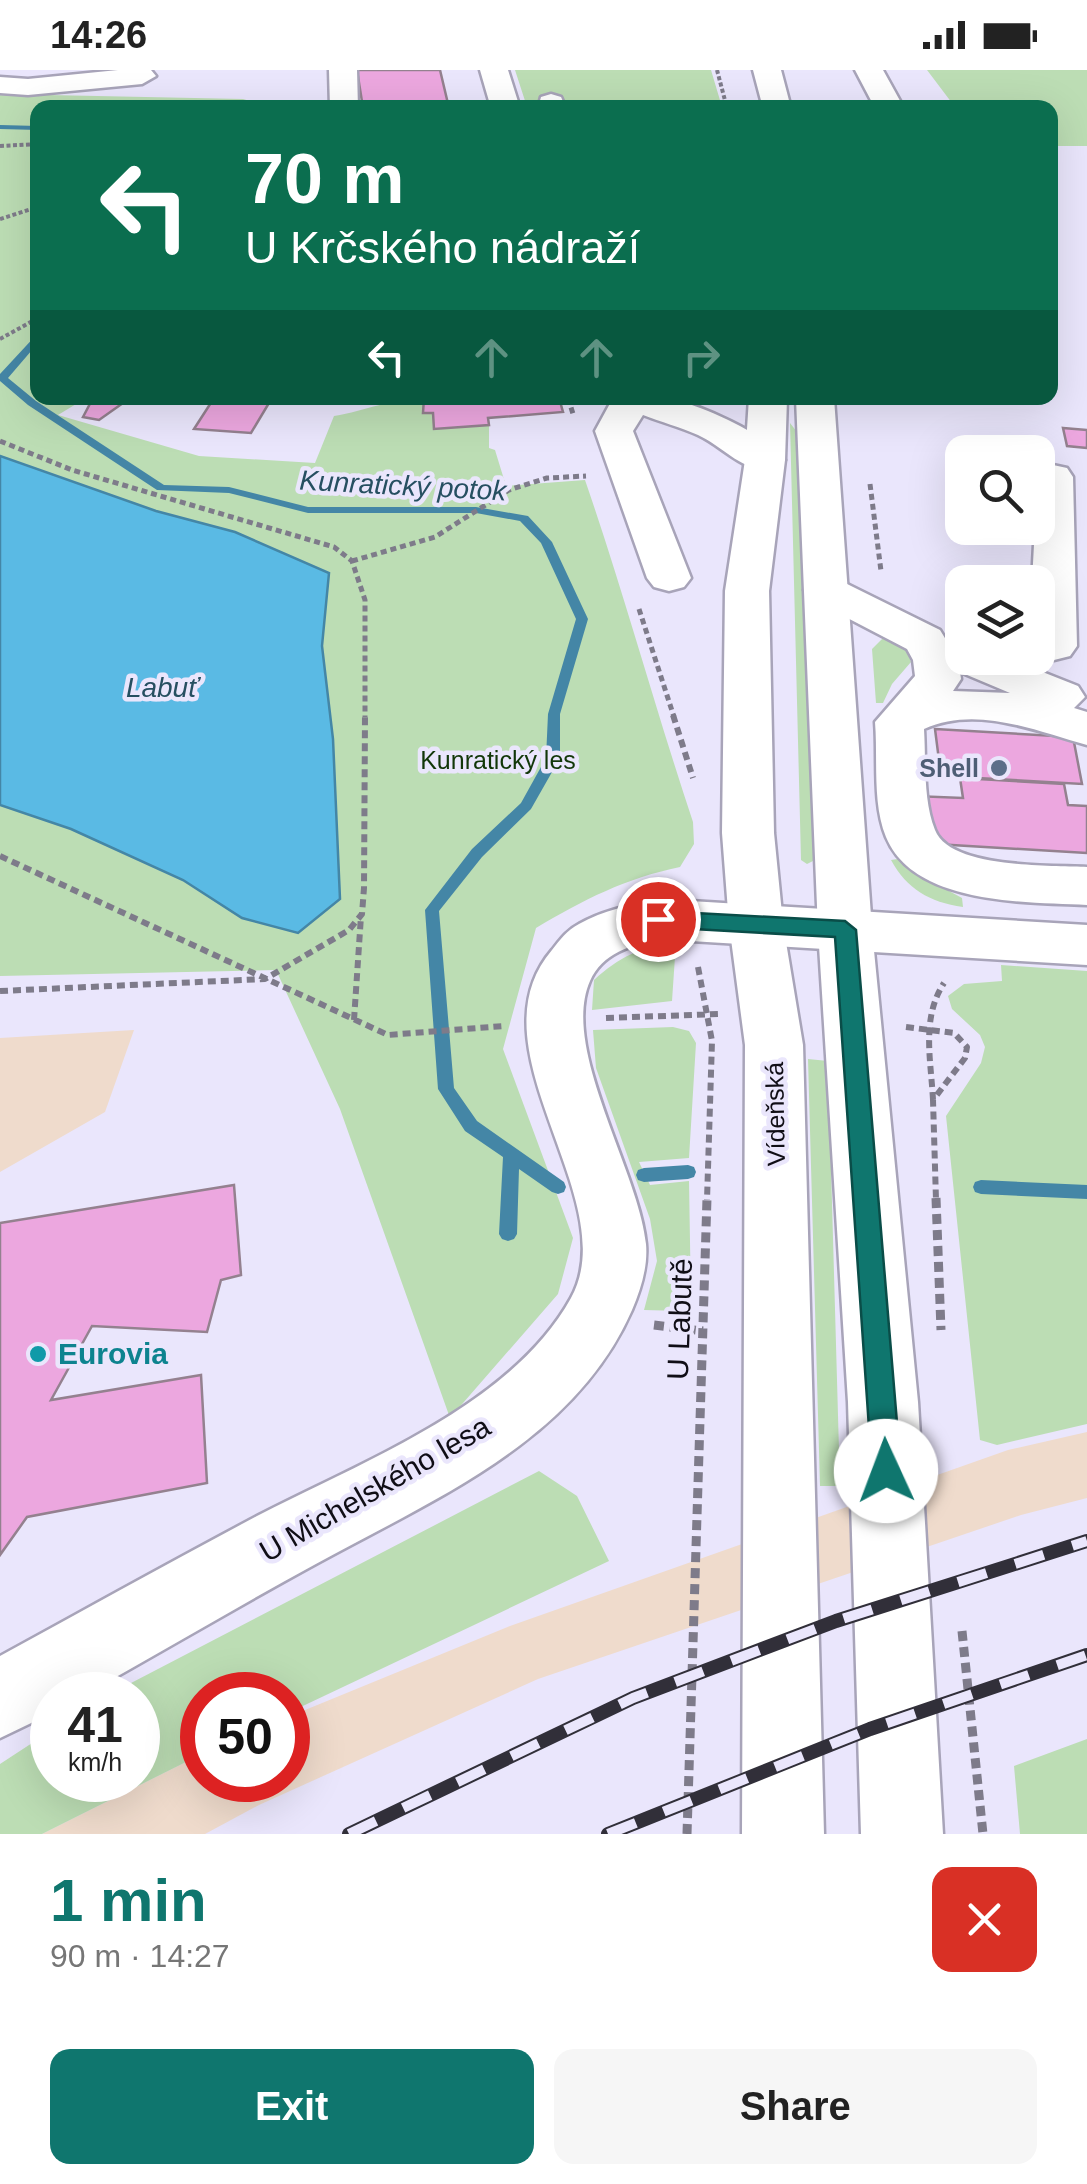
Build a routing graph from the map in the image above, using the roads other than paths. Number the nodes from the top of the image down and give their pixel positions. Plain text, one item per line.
1 (343, 70) edge
2 (494, 70) edge
3 (767, 70) edge
4 (869, 70) edge
5 (142, 76) dead end
6 (0, 85) edge
7 (344, 100) edge
8 (503, 100) edge
9 (775, 100) edge
10 (886, 100) edge
11 (629, 405) edge
12 (652, 405) edge
13 (768, 405) edge
14 (815, 405) edge
15 (765, 460) junction
16 (1055, 506) edge
17 (670, 578) dead end
18 (826, 590) junction
19 (945, 648) edge
20 (1060, 651) edge
21 (945, 655) edge
22 (1008, 675) edge
23 (1087, 708) edge
24 (899, 722) junction
25 (1087, 729) edge
26 (1087, 886) edge
27 (845, 930) junction
28 (726, 943) junction
29 (1087, 945) edge
30 (0, 1699) edge
31 (783, 1834) edge
32 (902, 1834) edge

1 - 7 main road
2 - 8 main road
3 - 9 main road
4 - 10 main road
5 - 6 main road
11 - 17 main road
12 - 15 main road
13 - 15 main road, Vídeňská
14 - 18 main road
15 - 28 main road, Vídeňská
16 - 20 main road
18 - 19 main road
18 - 27 main road
21 - 24 main road
22 - 23 main road
24 - 25 main road
24 - 26 main road
27 - 28 main road, U Michelského lesa
27 - 29 main road, U Michelského lesa
27 - 32 main road
28 - 30 main road, U Michelského lesa
28 - 31 main road, Vídeňská

